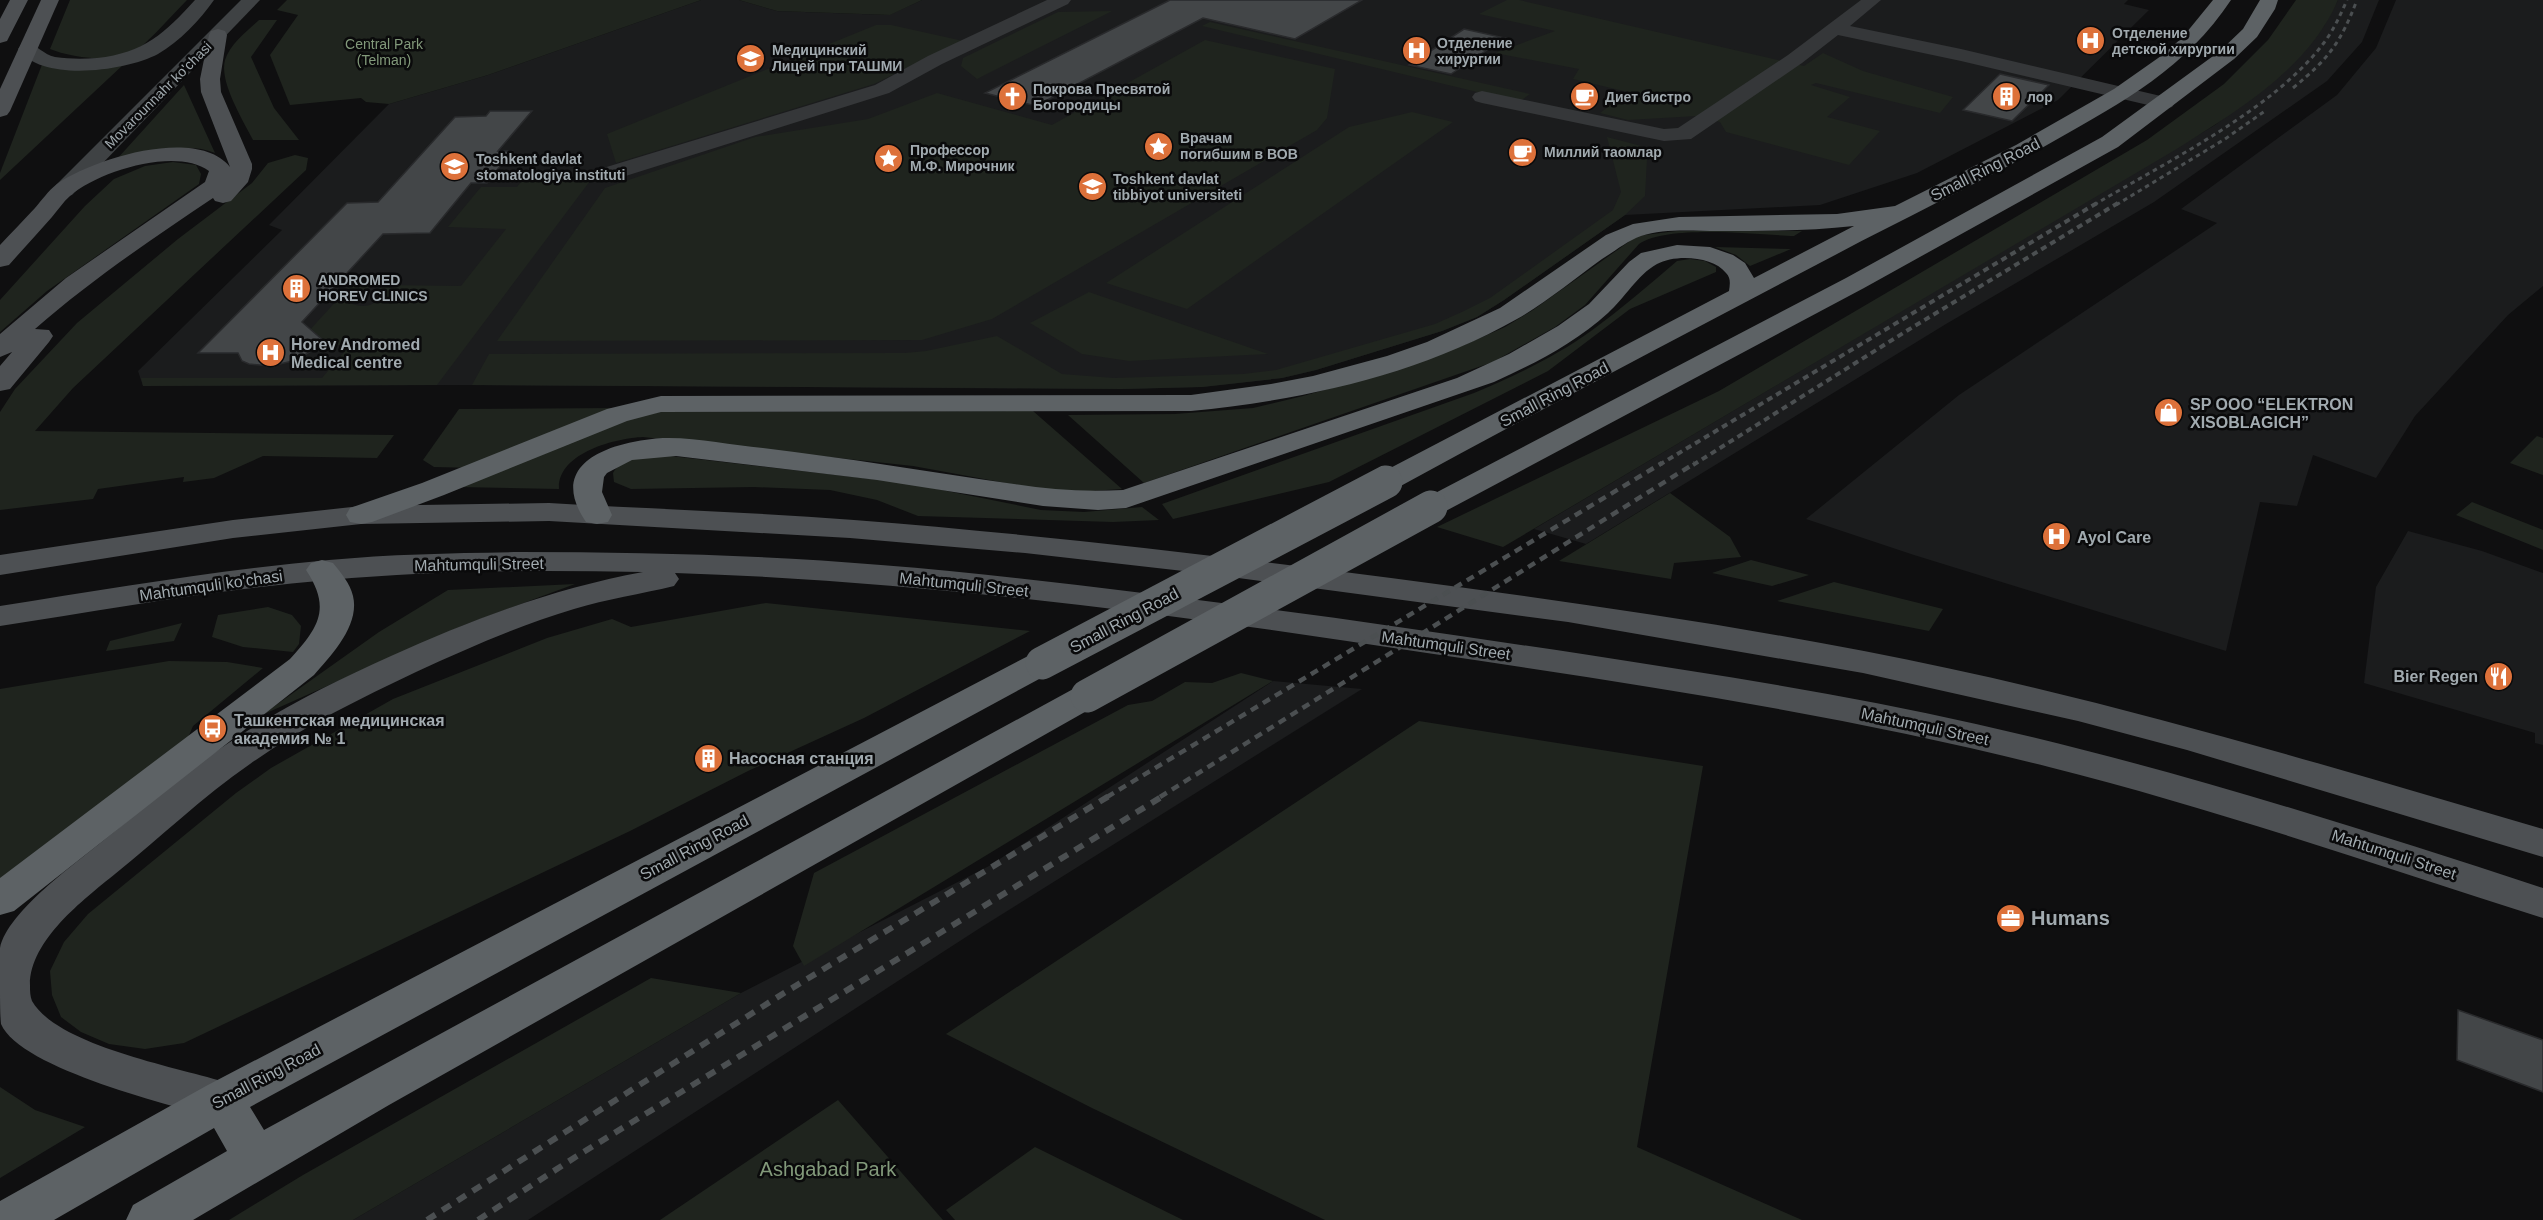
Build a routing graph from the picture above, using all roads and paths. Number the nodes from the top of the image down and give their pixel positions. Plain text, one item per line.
1 (20, 0) edge
2 (50, 0) edge
3 (205, 0) edge
4 (251, 0) edge
5 (1062, 0) edge
6 (1872, 0) edge
7 (2222, 0) edge
8 (2269, 0) edge
9 (1836, 29) junction
10 (1, 35) edge
11 (218, 35) junction
12 (28, 49) junction
13 (2124, 93) junction
14 (1482, 97) dead end
15 (2165, 103) junction
16 (0, 111) edge
17 (608, 174) dead end
18 (64, 190) junction
19 (1901, 212) junction
20 (1830, 249) junction
21 (0, 260) edge
22 (1646, 260) junction
23 (1742, 294) junction
24 (0, 349) edge
25 (0, 383) edge
26 (361, 515) junction
27 (597, 515) junction
28 (0, 552) edge
29 (81, 553) junction
30 (0, 565) edge
31 (767, 567) junction
32 (322, 570) junction
33 (0, 616) edge
34 (2543, 843) edge
35 (0, 900) edge
36 (2543, 903) edge
37 (222, 1100) junction
38 (255, 1158) junction
39 (10, 1220) edge
40 (150, 1220) edge

1 - 10 main road
2 - 12 main road
3 - 12 street
4 - 11 street, Movarounnahr ko'chasi
5 - 17 street
6 - 9 street
7 - 13 highway, Small Ring Road
8 - 15 highway, Small Ring Road
9 - 13 street
9 - 14 street
11 - 18 street, Movarounnahr ko'chasi
11 - 25 main road
12 - 16 main road
13 - 15 street
13 - 19 highway, Small Ring Road
15 - 38 highway, Small Ring Road, bridge
18 - 21 main road
18 - 24 main road
19 - 20 highway, Small Ring Road
19 - 26 highway
20 - 22 highway
20 - 23 highway, Small Ring Road
22 - 23 highway
22 - 27 highway
23 - 37 highway, Small Ring Road, bridge
26 - 27 main road
26 - 29 main road
27 - 34 main road
28 - 29 main road
29 - 30 main road
31 - 32 main road, Mahtumquli Street
31 - 36 main road, Mahtumquli Street
31 - 37 main road
32 - 33 main road, Mahtumquli ko'chasi
32 - 35 highway
37 - 38 highway
37 - 39 highway, Small Ring Road
38 - 40 highway, Small Ring Road

